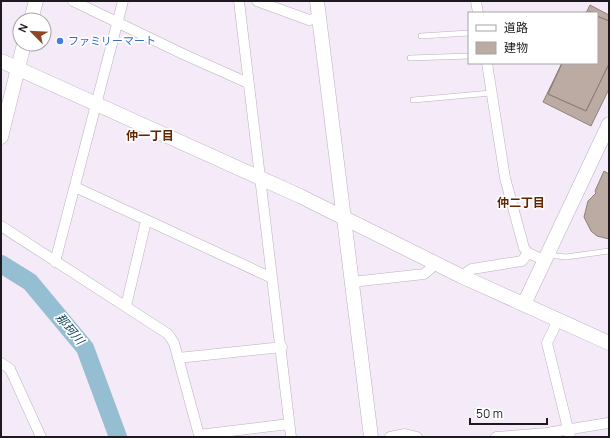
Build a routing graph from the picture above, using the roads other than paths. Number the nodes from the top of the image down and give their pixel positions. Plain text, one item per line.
1 (36, 1) edge
2 (73, 1) edge
3 (123, 1) edge
4 (239, 1) edge
5 (258, 1) edge
6 (317, 1) edge
7 (476, 1) edge
8 (33, 12) edge
9 (478, 12) edge
10 (320, 18) junction
11 (117, 22) junction
12 (468, 34) edge
13 (421, 36) dead end
14 (22, 52) edge
15 (468, 56) edge
16 (410, 58) dead end
17 (1, 61) edge
18 (487, 64) edge
19 (18, 68) junction
20 (248, 83) junction
21 (491, 93) junction
22 (413, 100) dead end
23 (96, 104) junction
24 (609, 124) edge
25 (1, 137) edge
26 (261, 178) junction
27 (75, 187) junction
28 (346, 220) junction
29 (146, 221) junction
30 (1, 226) edge
31 (609, 251) edge
32 (528, 253) junction
33 (545, 258) junction
34 (55, 262) junction
35 (436, 264) junction
36 (461, 276) junction
37 (272, 278) junction
38 (352, 282) junction
39 (524, 304) junction
40 (126, 306) junction
41 (558, 320) junction
42 (609, 343) edge
43 (282, 347) junction
44 (178, 358) junction
45 (1, 363) edge
46 (608, 423) edge
47 (290, 424) junction
48 (569, 433) edge
49 (199, 436) edge
50 (41, 437) edge
51 (291, 437) edge
52 (372, 437) edge
53 (390, 437) edge
54 (417, 437) edge
55 (496, 437) edge

1 - 8 street
2 - 11 street
3 - 11 street
4 - 20 street
5 - 10 street
6 - 10 street
7 - 9 street
10 - 28 street
11 - 20 street
11 - 23 street
12 - 13 lane
14 - 19 street
15 - 16 lane
17 - 19 street
18 - 21 street
19 - 23 street
19 - 25 street
20 - 26 street
21 - 22 lane
21 - 32 street
23 - 26 street
23 - 27 street
24 - 33 street
26 - 28 street
26 - 37 street
27 - 29 street
27 - 34 street
28 - 35 street
28 - 38 street
29 - 37 street
29 - 40 street
30 - 34 street
31 - 33 lane
32 - 33 street
32 - 36 street
33 - 39 street
34 - 40 street
35 - 36 street
35 - 38 street
36 - 39 street
37 - 43 street
38 - 52 street
39 - 41 street
40 - 44 street
41 - 42 street
41 - 48 street
43 - 44 street
43 - 47 street
44 - 49 street
45 - 50 street
46 - 48 street
47 - 49 street
47 - 51 street
48 - 55 street
53 - 54 street

